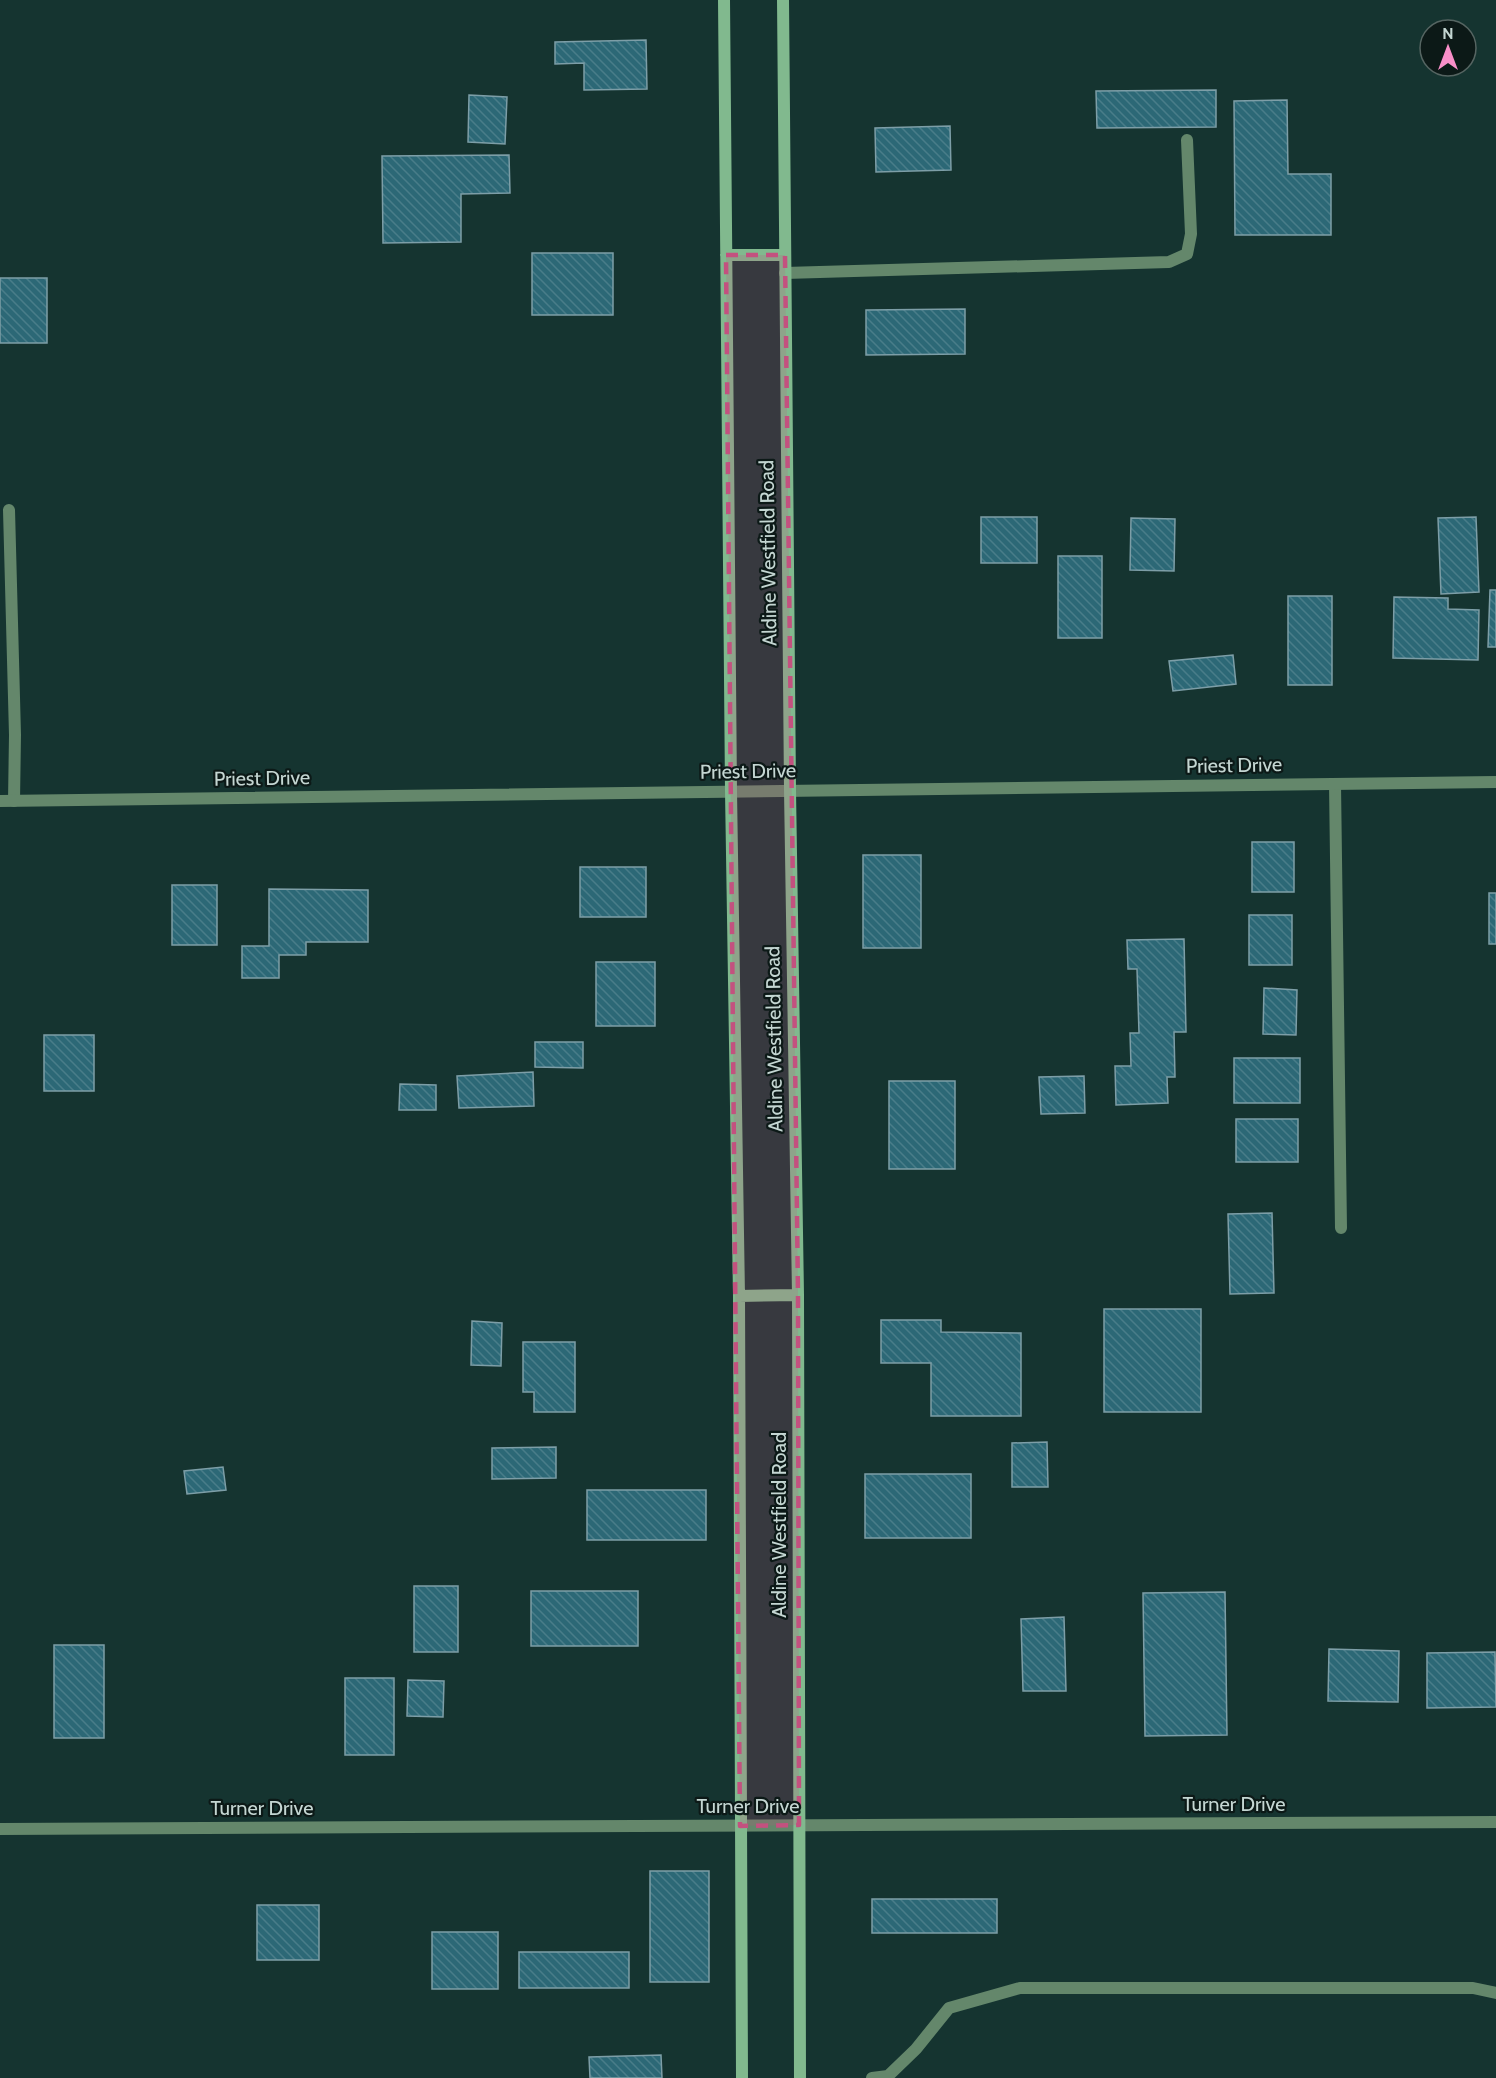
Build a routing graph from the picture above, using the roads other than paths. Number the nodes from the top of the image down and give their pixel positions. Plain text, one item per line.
1 (724, 0) edge
2 (783, 0) edge
3 (1187, 140) dead end
4 (726, 255) junction
5 (785, 255) junction
6 (785, 273) junction
7 (9, 510) dead end
8 (1496, 782) edge
9 (1335, 784) junction
10 (790, 790) junction
11 (731, 791) junction
12 (0, 801) edge
13 (14, 801) junction
14 (1341, 1228) dead end
15 (798, 1295) junction
16 (739, 1296) junction
17 (1496, 1822) edge
18 (798, 1825) junction
19 (740, 1826) junction
20 (0, 1829) edge
21 (1496, 1993) edge
22 (742, 2078) edge
23 (800, 2078) edge
24 (872, 2078) edge

1 - 4 main road, Aldine Westfield Road
2 - 5 main road, Aldine Westfield Road
3 - 6 street
4 - 5 main road
4 - 11 main road, Aldine Westfield Road
5 - 6 main road, Aldine Westfield Road
6 - 10 main road, Aldine Westfield Road
7 - 13 street
8 - 9 street, Priest Drive
9 - 10 street, Priest Drive
9 - 14 street
10 - 11 street, Priest Drive
10 - 15 main road, Aldine Westfield Road
11 - 13 street, Priest Drive
11 - 16 main road, Aldine Westfield Road
12 - 13 street, Priest Drive
15 - 16 main road
15 - 18 main road, Aldine Westfield Road
16 - 19 main road, Aldine Westfield Road
17 - 18 street, Turner Drive
18 - 19 street, Turner Drive
18 - 23 main road, Aldine Westfield Road
19 - 20 street, Turner Drive
19 - 22 main road, Aldine Westfield Road
21 - 24 street

